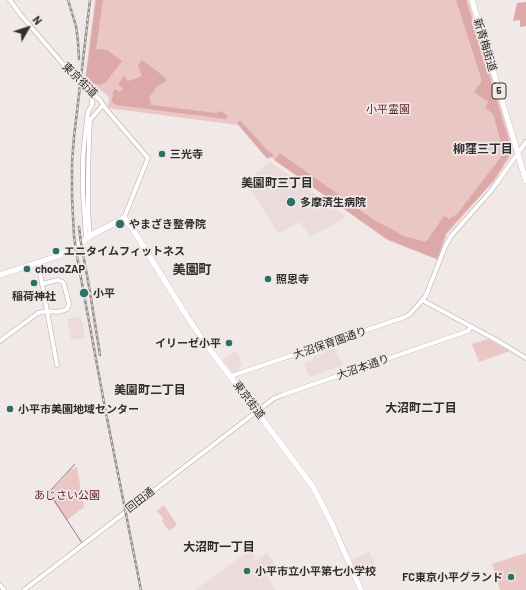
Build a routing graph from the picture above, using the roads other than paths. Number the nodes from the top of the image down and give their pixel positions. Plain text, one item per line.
1 (10, 0) edge
2 (472, 0) edge
3 (95, 94) junction
4 (103, 105) junction
5 (526, 142) edge
6 (517, 153) junction
7 (526, 182) edge
8 (124, 218) junction
9 (88, 238) junction
10 (38, 262) junction
11 (0, 275) edge
12 (42, 284) junction
13 (422, 300) junction
14 (48, 311) junction
15 (471, 327) junction
16 (0, 341) edge
17 (526, 358) edge
18 (57, 365) dead end
19 (231, 376) junction
20 (257, 411) junction
21 (0, 585) edge
22 (4, 590) edge
23 (24, 590) edge
24 (361, 590) edge

1 - 3 street, 東京街道
2 - 6 main road, 新青梅街道 / 5
3 - 4 street, 東京街道
3 - 9 street
4 - 8 street, 東京街道
4 - 9 street
5 - 6 street, 大沼保育園通り
6 - 7 main road, 新青梅街道 / 5
6 - 13 street, 大沼保育園通り
8 - 9 main road
8 - 19 main road, 東京街道
9 - 10 main road
10 - 11 main road
10 - 12 street
12 - 14 street
12 - 14 street
13 - 15 street
13 - 19 street, 大沼保育園通り
14 - 16 street
14 - 18 street
15 - 17 street
15 - 20 street, 大沼本通り
19 - 20 main road, 東京街道
20 - 23 street, 回田通
20 - 24 main road, 東京街道
21 - 22 street

